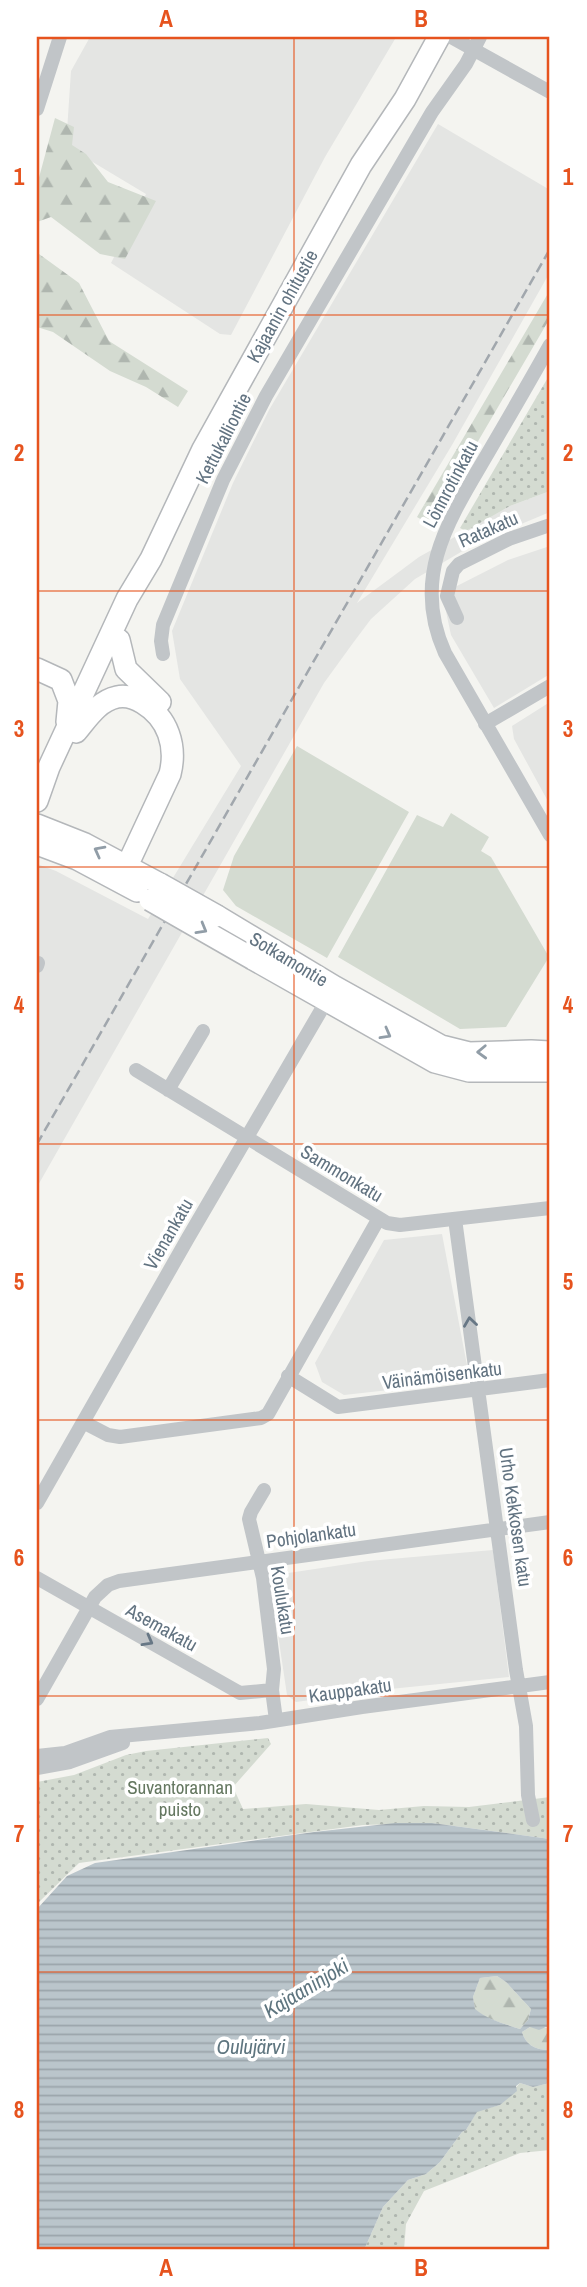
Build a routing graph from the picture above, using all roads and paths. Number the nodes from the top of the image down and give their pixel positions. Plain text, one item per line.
1 (60, 37) edge
2 (451, 37) edge
3 (477, 42) edge
4 (428, 48) edge
5 (550, 92) edge
6 (37, 109) edge
7 (550, 345) edge
8 (550, 525) edge
9 (457, 618) dead end
10 (113, 642) junction
11 (163, 654) dead end
12 (52, 676) edge
13 (550, 686) edge
14 (485, 724) junction
15 (70, 733) junction
16 (37, 803) edge
17 (37, 825) edge
18 (550, 835) edge
19 (37, 844) edge
20 (66, 845) junction
21 (131, 875) junction
22 (155, 892) junction
23 (331, 994) junction
24 (203, 1031) dead end
25 (550, 1052) edge
26 (136, 1070) dead end
27 (550, 1071) edge
28 (168, 1090) junction
29 (247, 1138) junction
30 (550, 1208) edge
31 (379, 1218) junction
32 (455, 1219) junction
33 (288, 1377) junction
34 (550, 1380) edge
35 (480, 1390) junction
36 (83, 1422) junction
37 (264, 1490) dead end
38 (37, 1503) edge
39 (550, 1522) edge
40 (497, 1530) junction
41 (258, 1562) junction
42 (37, 1578) edge
43 (89, 1608) junction
44 (550, 1682) edge
45 (519, 1686) junction
46 (272, 1690) junction
47 (39, 1698) edge
48 (276, 1720) junction
49 (155, 1734) junction
50 (37, 1756) edge
51 (37, 1768) edge
52 (533, 1820) dead end

1 - 6 street
2 - 3 street
3 - 5 street
3 - 11 street, Kettukalliontie
4 - 10 highway, Kajaanin ohitustie
7 - 14 street, Lönnrotinkatu
8 - 9 street, Ratakatu
10 - 12 highway
10 - 15 highway, Kajaanin ohitustie
10 - 21 highway
12 - 15 highway
13 - 14 street
14 - 18 street, Lönnrotinkatu
15 - 16 highway, Kajaanin ohitustie
15 - 21 highway
17 - 20 highway, Sotkamontie
19 - 20 highway, Sotkamontie
20 - 21 highway, Sotkamontie
21 - 22 highway, Sotkamontie
22 -> 23 highway, Sotkamontie, bridge
22 - 23 highway, Sotkamontie, bridge
25 -> 23 highway, Sotkamontie
23 -> 27 highway, Sotkamontie
23 - 29 street, Vienankatu
24 - 28 street
26 - 28 street, Sammonkatu
28 - 29 street, Sammonkatu
29 - 31 street, Sammonkatu
29 - 36 street, Vienankatu
30 - 32 street, Sammonkatu
31 - 32 street, Sammonkatu
31 - 33 street
35 -> 32 street, Urho Kekkosen katu
33 - 35 street, Väinämöisenkatu
33 - 36 street
34 - 35 street, Väinämöisenkatu
35 - 40 street, Urho Kekkosen katu
36 - 38 street, Vienankatu
37 - 41 street, Koulukatu
39 - 40 street, Pohjolankatu
40 - 41 street, Pohjolankatu
40 - 45 street, Urho Kekkosen katu
41 - 43 street, Pohjolankatu
41 - 46 street, Koulukatu
42 - 43 street, Asemakatu
43 -> 46 street, Asemakatu
43 - 47 street, Pohjolankatu
44 - 45 street, Kauppakatu
45 - 48 street, Kauppakatu
45 - 52 street, Urho Kekkosen katu
46 - 48 street, Koulukatu
48 - 49 street, Kauppakatu
49 - 50 street, Kauppakatu
49 - 51 street, Kauppakatu

